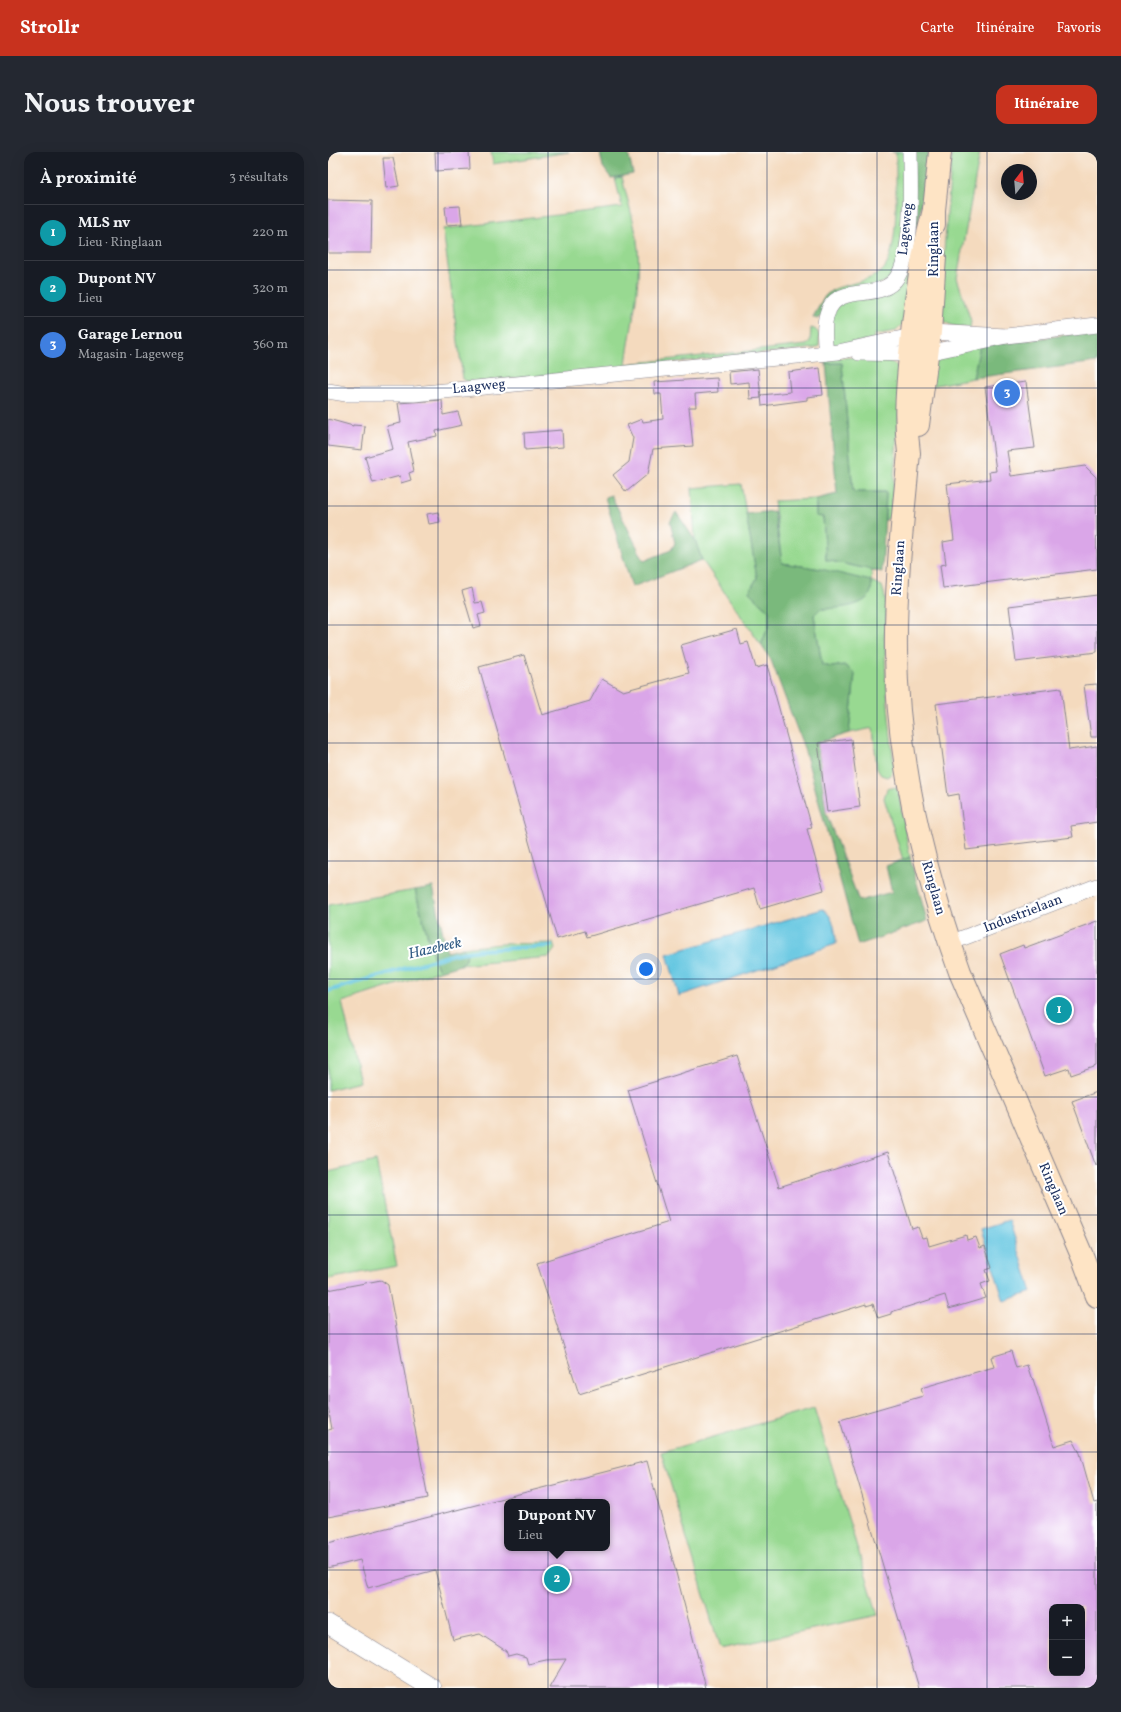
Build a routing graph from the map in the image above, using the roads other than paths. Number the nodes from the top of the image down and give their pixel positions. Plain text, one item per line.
1 (910, 152) edge
2 (940, 152) edge
3 (1097, 326) edge
4 (1006, 336) junction
5 (920, 344) junction
6 (832, 353) junction
7 (328, 392) edge
8 (1097, 886) edge
9 (950, 943) junction
10 (1097, 1296) edge
11 (328, 1624) edge
12 (432, 1688) edge

1 - 6 street, Lageweg
2 - 5 main road, Ringlaan
3 - 4 street
4 - 5 street
4 - 5 street
5 - 6 street
5 - 9 main road, Ringlaan
6 - 7 street, Laagweg
8 - 9 street, Industrielaan
9 - 10 main road, Ringlaan
11 - 12 street

